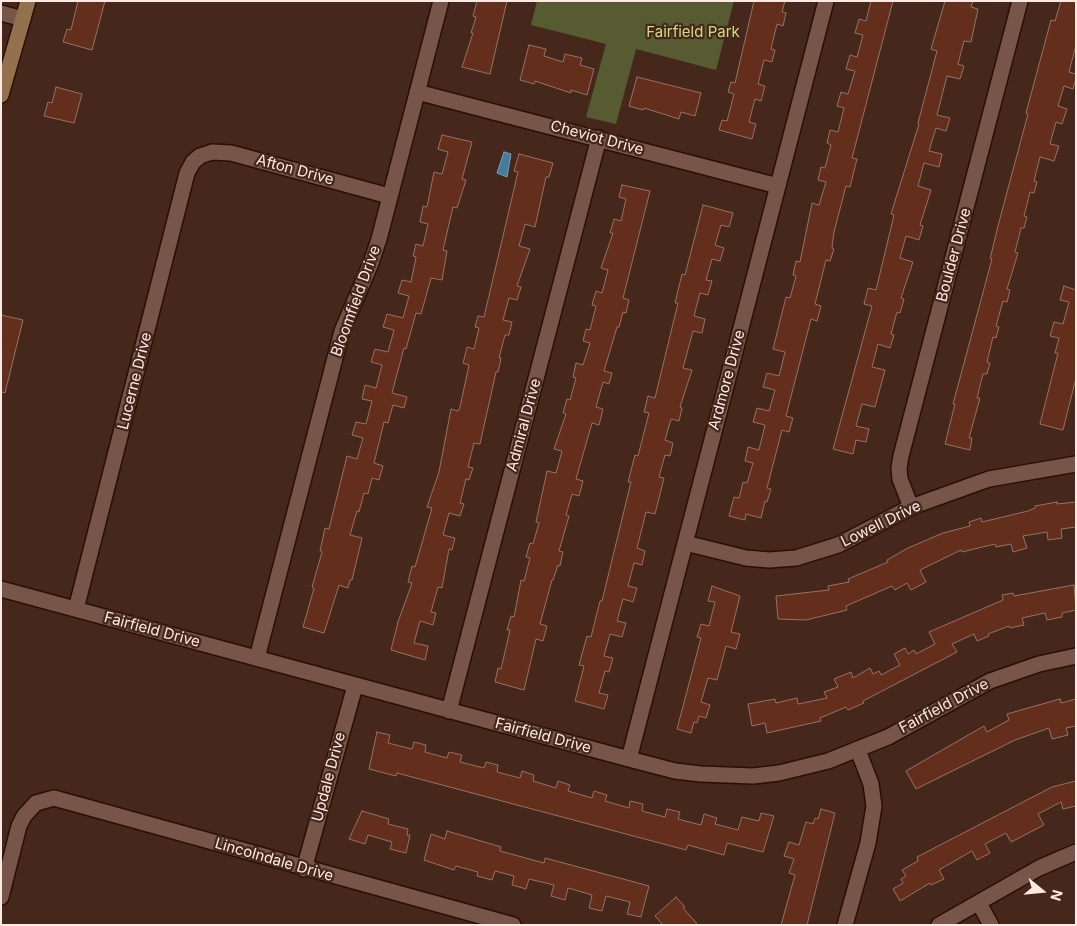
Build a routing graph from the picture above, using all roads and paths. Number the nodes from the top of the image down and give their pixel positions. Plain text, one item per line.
1 (28, 1) edge
2 (440, 1) edge
3 (826, 1) edge
4 (1020, 1) edge
5 (1, 13) edge
6 (23, 19) junction
7 (417, 92) junction
8 (1, 95) edge
9 (599, 138) junction
10 (200, 156) joint
11 (778, 186) junction
12 (389, 196) junction
13 (1076, 464) edge
14 (911, 507) junction
15 (685, 543) junction
16 (1, 589) edge
17 (76, 610) junction
18 (1076, 656) edge
19 (257, 658) junction
20 (354, 686) junction
21 (449, 711) junction
22 (858, 750) junction
23 (629, 759) junction
24 (1076, 852) edge
25 (304, 869) junction
26 (1, 897) edge
27 (979, 903) junction
28 (513, 925) edge
29 (845, 925) edge
30 (939, 925) edge
31 (990, 925) edge

1 - 6 street
2 - 7 street, Bloomfield Drive
3 - 11 street, Ardmore Drive
4 - 14 street, Boulder Drive
5 - 6 street
6 - 8 street
7 - 9 street, Cheviot Drive
7 - 12 street, Bloomfield Drive
9 - 11 street, Cheviot Drive
9 - 21 street, Admiral Drive
10 - 12 street, Afton Drive
10 - 17 street, Lucerne Drive
11 - 15 street, Ardmore Drive
12 - 19 street, Bloomfield Drive
13 - 14 street, Lowell Drive
14 - 15 street, Lowell Drive
15 - 23 street, Ardmore Drive
16 - 17 street, Fairfield Drive
17 - 19 street, Fairfield Drive
18 - 22 street, Fairfield Drive
19 - 20 street, Fairfield Drive
20 - 21 street, Fairfield Drive
20 - 25 street, Updale Drive
21 - 23 street, Fairfield Drive
22 - 23 street, Fairfield Drive
22 - 29 street
24 - 27 street
25 - 26 street, Lincolndale Drive
25 - 28 street, Lincolndale Drive
27 - 30 street
27 - 31 street

